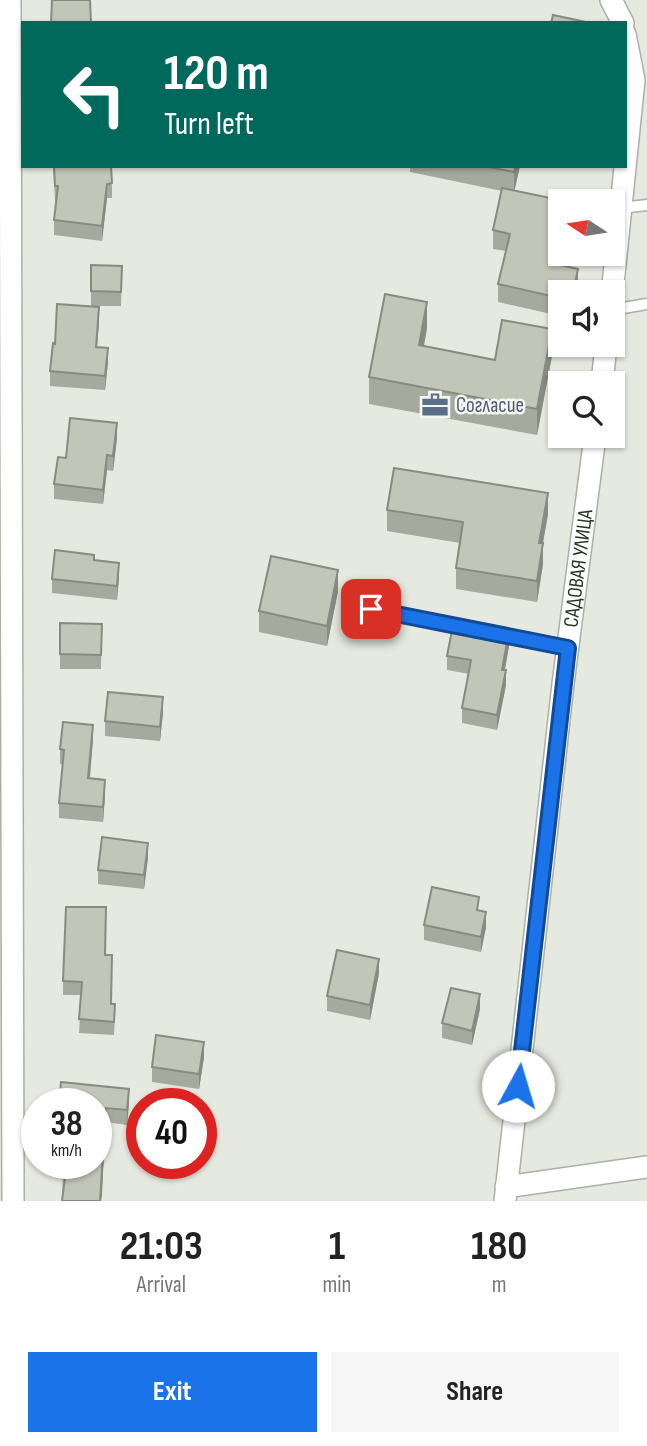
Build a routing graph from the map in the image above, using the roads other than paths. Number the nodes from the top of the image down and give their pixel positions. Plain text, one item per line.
1 (10, 0) edge
2 (611, 0) edge
3 (622, 21) edge
4 (627, 44) edge
5 (627, 149) edge
6 (625, 168) edge
7 (623, 189) edge
8 (647, 205) edge
9 (625, 208) edge
10 (647, 304) edge
11 (625, 308) edge
12 (593, 448) edge
13 (371, 609) dead end
14 (476, 630) edge
15 (489, 633) edge
16 (568, 648) junction
17 (647, 1167) edge
18 (505, 1194) edge
19 (13, 1201) edge

1 - 19 street
2 - 3 street
4 - 5 street
6 - 7 street
8 - 9 lane
10 - 11 lane
12 - 16 street, САДОВАЯ УЛИЦА
13 - 14 lane
15 - 16 lane
16 - 18 street, САДОВАЯ УЛИЦА
17 - 18 street

